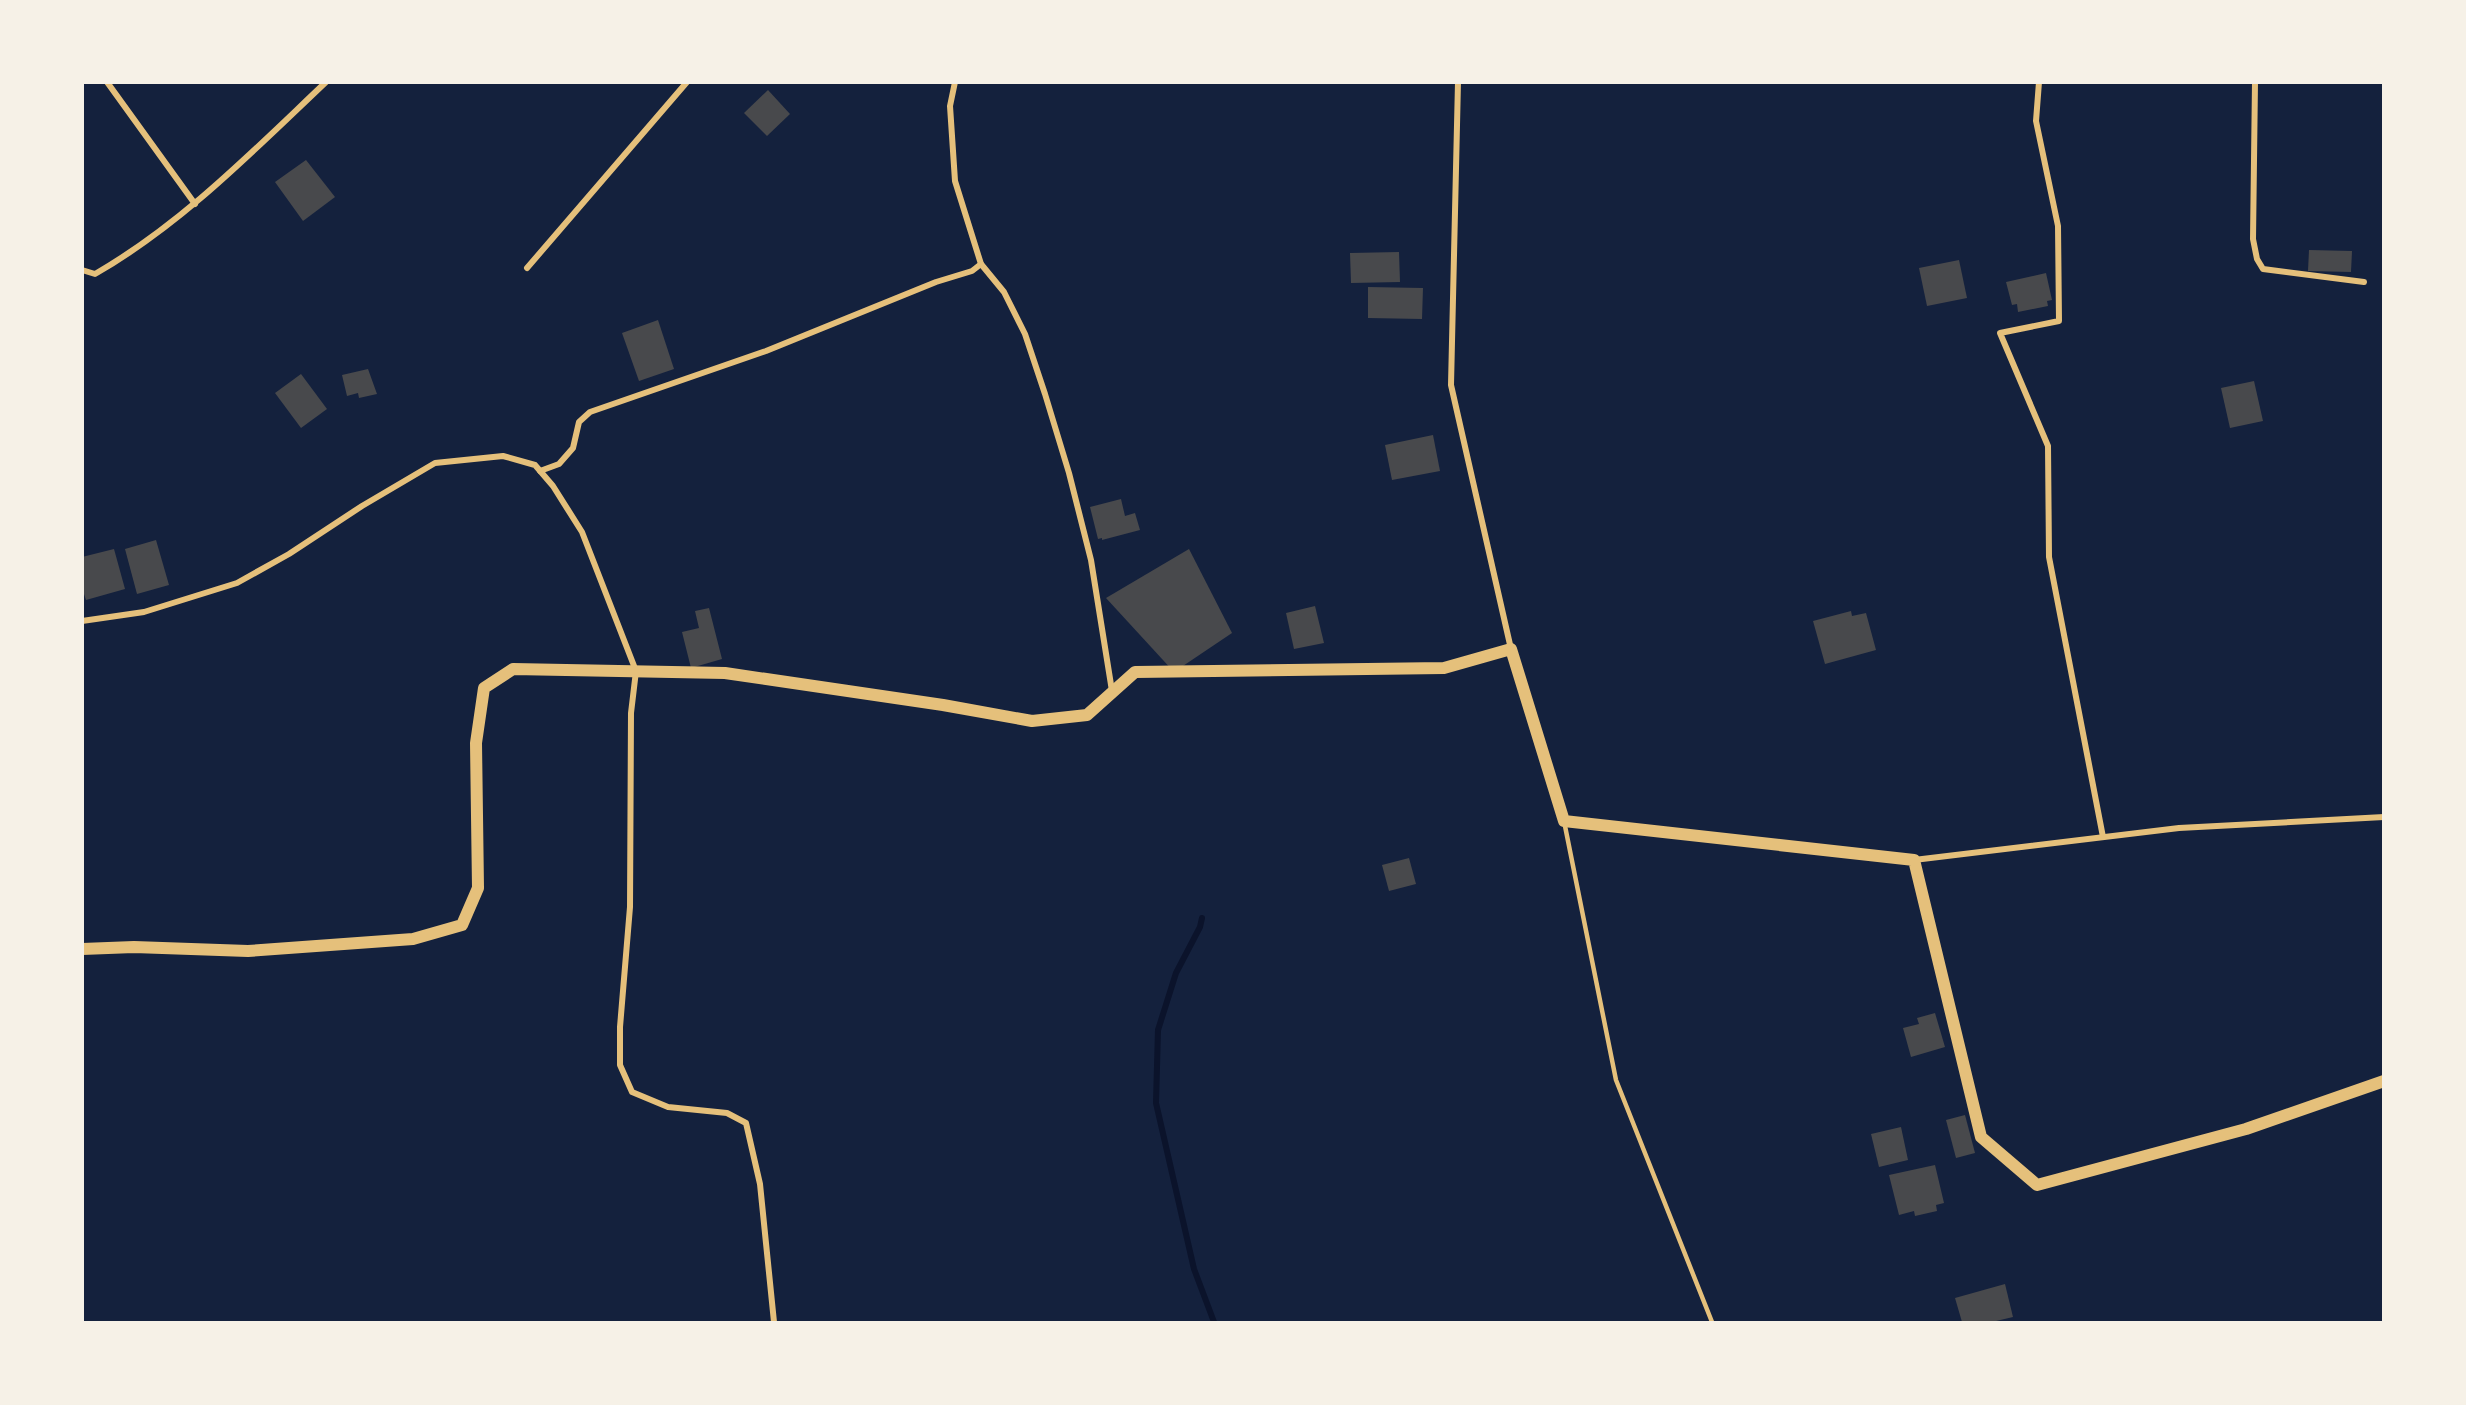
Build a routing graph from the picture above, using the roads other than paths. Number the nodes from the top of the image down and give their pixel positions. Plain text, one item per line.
1 (107, 82) edge
2 (326, 82) edge
3 (687, 82) edge
4 (955, 82) edge
5 (1458, 82) edge
6 (2039, 82) edge
7 (2255, 82) edge
8 (195, 204) junction
9 (981, 264) junction
10 (527, 268) dead end
11 (82, 270) edge
12 (2364, 282) dead end
13 (540, 471) junction
14 (82, 621) edge
15 (1511, 649) junction
16 (636, 671) junction
17 (1113, 692) junction
18 (2384, 817) edge
19 (1564, 821) junction
20 (2103, 837) junction
21 (1914, 860) junction
22 (82, 948) edge
23 (2384, 1081) edge
24 (774, 1323) edge
25 (1712, 1323) edge

1 - 8 street
2 - 8 street
3 - 10 street
4 - 9 street
5 - 15 street
6 - 20 street
7 - 12 street
8 - 11 street
9 - 13 street
9 - 17 street
13 - 14 street
13 - 16 street
15 - 17 main road
15 - 19 main road
16 - 17 main road
16 - 22 main road
16 - 24 street
18 - 20 street
19 - 21 main road
19 - 25 lane
20 - 21 street
21 - 23 main road

